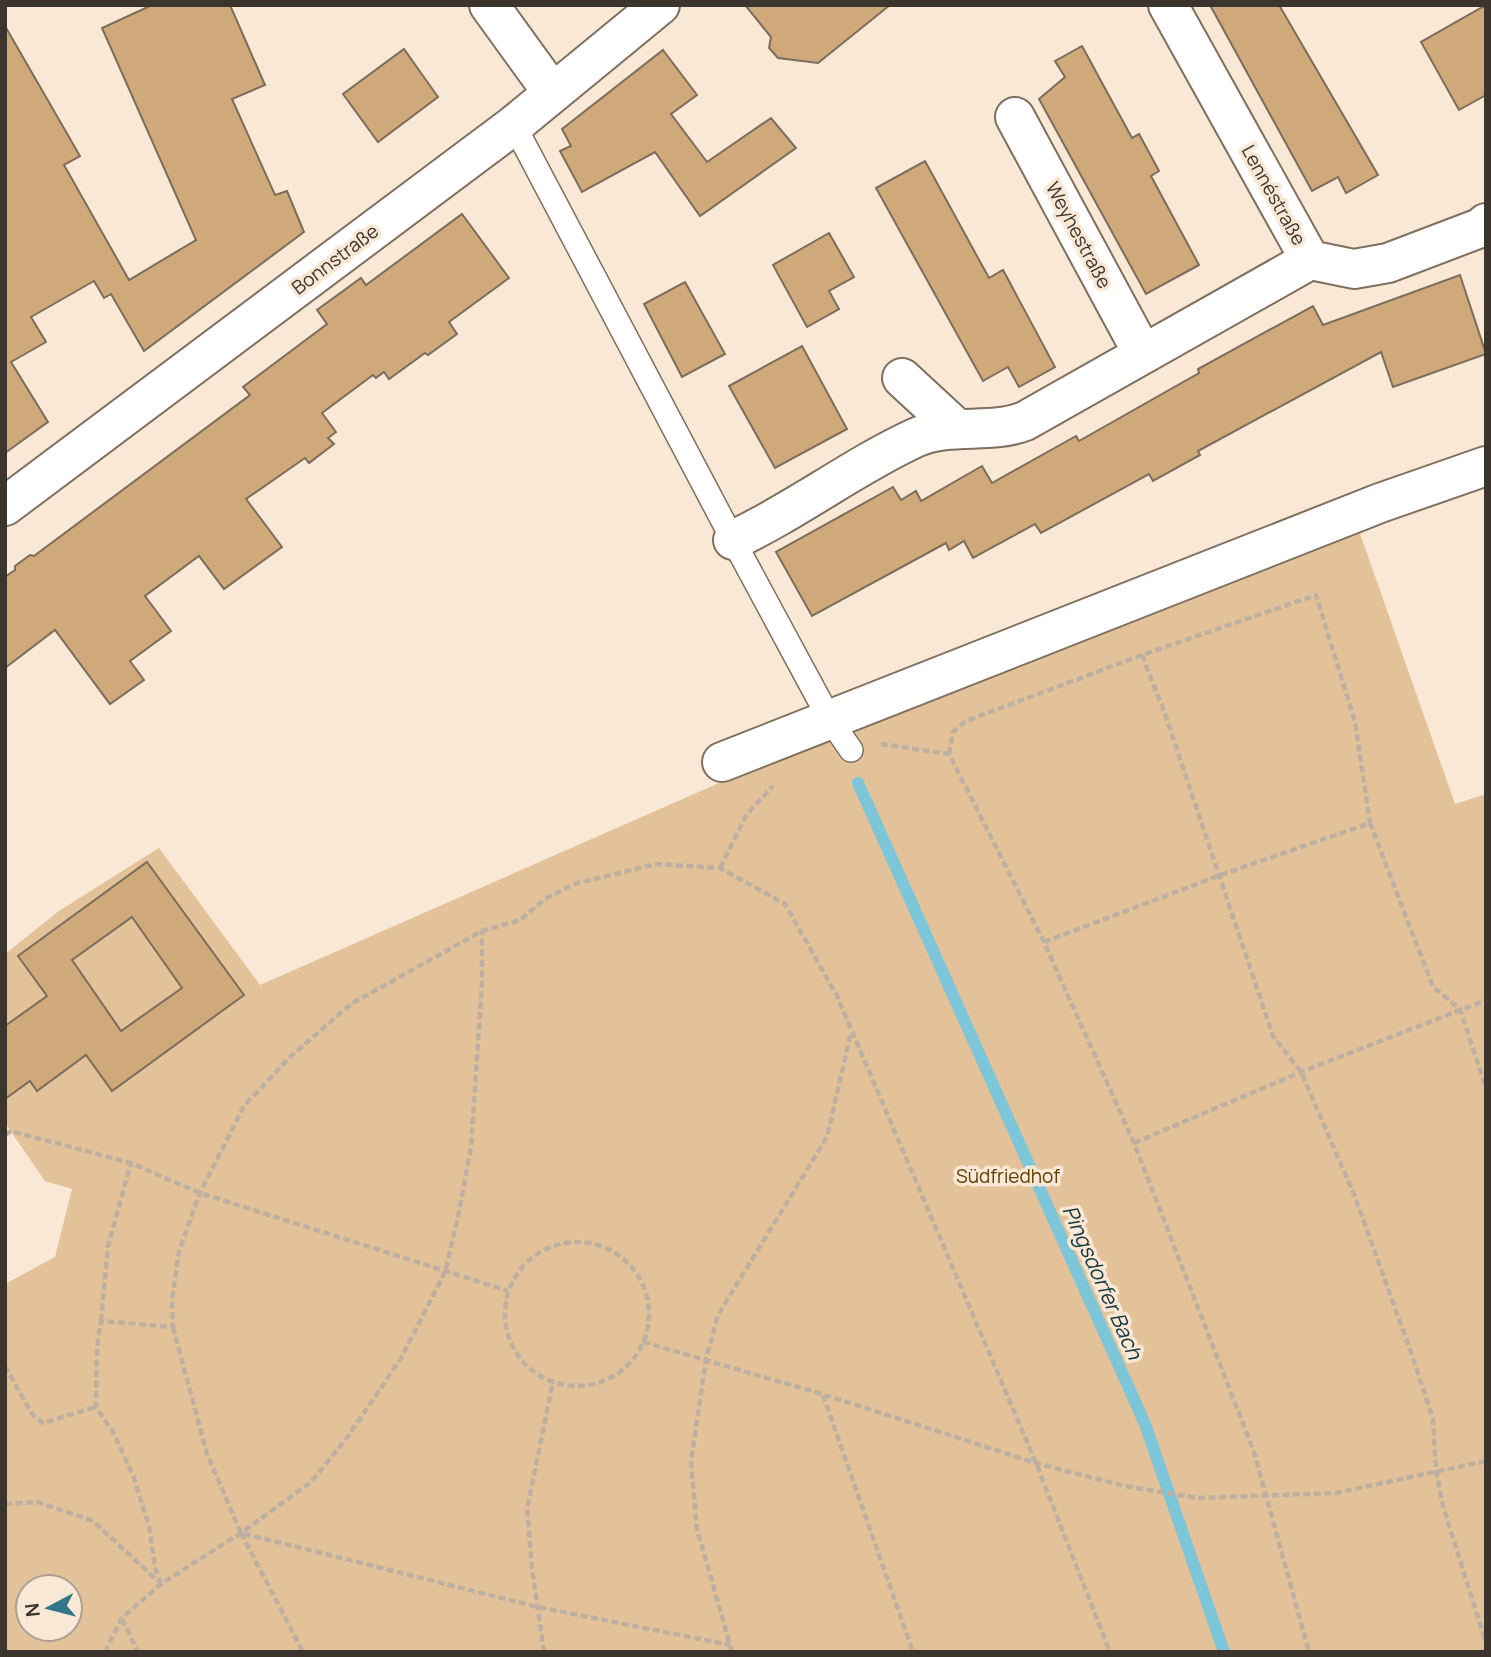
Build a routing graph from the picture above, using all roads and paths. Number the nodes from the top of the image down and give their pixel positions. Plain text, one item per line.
1 (489, 5) edge
2 (660, 5) edge
3 (1168, 5) edge
4 (552, 92) junction
5 (1016, 117) dead end
6 (514, 125) junction
7 (1486, 223) edge
8 (1310, 260) junction
9 (1143, 354) junction
10 (902, 378) dead end
11 (955, 428) junction
12 (1486, 466) edge
13 (5, 506) edge
14 (733, 540) junction
15 (1142, 655) junction
16 (829, 718) junction
17 (851, 750) joint
18 (948, 754) junction
19 (722, 762) dead end
20 (774, 785) dead end
21 (1370, 823) junction
22 (720, 868) junction
23 (1218, 876) junction
24 (482, 931) junction
25 (1044, 942) junction
26 (1486, 1000) edge
27 (1460, 1009) junction
28 (851, 1030) junction
29 (1301, 1072) junction
30 (1486, 1088) edge
31 (5, 1135) edge
32 (1134, 1143) junction
33 (131, 1163) junction
34 (200, 1193) junction
35 (445, 1272) junction
36 (508, 1291) junction
37 (101, 1321) junction
38 (173, 1327) junction
39 (643, 1342) junction
40 (706, 1359) junction
41 (5, 1366) edge
42 (553, 1382) junction
43 (822, 1394) junction
44 (96, 1407) junction
45 (1486, 1461) edge
46 (1035, 1463) junction
47 (1436, 1470) junction
48 (1266, 1494) junction
49 (5, 1504) edge
50 (241, 1533) junction
51 (161, 1584) junction
52 (538, 1607) junction
53 (122, 1618) junction
54 (1486, 1643) edge
55 (730, 1645) junction
56 (105, 1652) edge
57 (138, 1652) edge
58 (303, 1652) edge
59 (544, 1652) edge
60 (732, 1652) edge
61 (913, 1652) edge
62 (1110, 1652) edge
63 (1309, 1652) edge

1 - 4 street
2 - 4 street, Bonnstraße
3 - 8 street, Lennéstraße
4 - 6 street, Bonnstraße
5 - 9 street, Weyhestraße
6 - 13 street, Bonnstraße
6 - 14 lane
7 - 8 street, Lennéstraße
8 - 9 street
9 - 11 street
10 - 11 street
11 - 14 street
12 - 16 street
14 - 16 lane
15 - 18 path
15 - 21 path
15 - 23 path
16 - 17 lane
16 - 19 street
17 - 18 path
18 - 25 path
20 - 22 path
21 - 23 path
21 - 27 path
22 - 24 path
22 - 28 path
23 - 25 path
23 - 29 path
24 - 34 path
24 - 35 path
25 - 32 path
26 - 27 path
27 - 29 path
27 - 30 path
28 - 40 path
28 - 46 path
29 - 32 path
29 - 47 path
31 - 33 path
32 - 48 path
33 - 34 path
33 - 37 path
34 - 35 path
34 - 38 path
35 - 36 path
35 - 50 path
36 - 39 path
36 - 42 path
37 - 38 path
37 - 44 path
38 - 50 path
39 - 40 path
39 - 42 path
40 - 43 path
40 - 55 path
41 - 44 path
42 - 52 path
43 - 46 path
43 - 61 path
44 - 51 path
45 - 47 path
46 - 48 path
46 - 62 path
47 - 48 path
47 - 54 path
48 - 63 path
49 - 51 path
50 - 51 path
50 - 52 path
50 - 58 path
51 - 53 path
52 - 55 path
52 - 59 path
53 - 56 path
53 - 57 path
55 - 60 path

